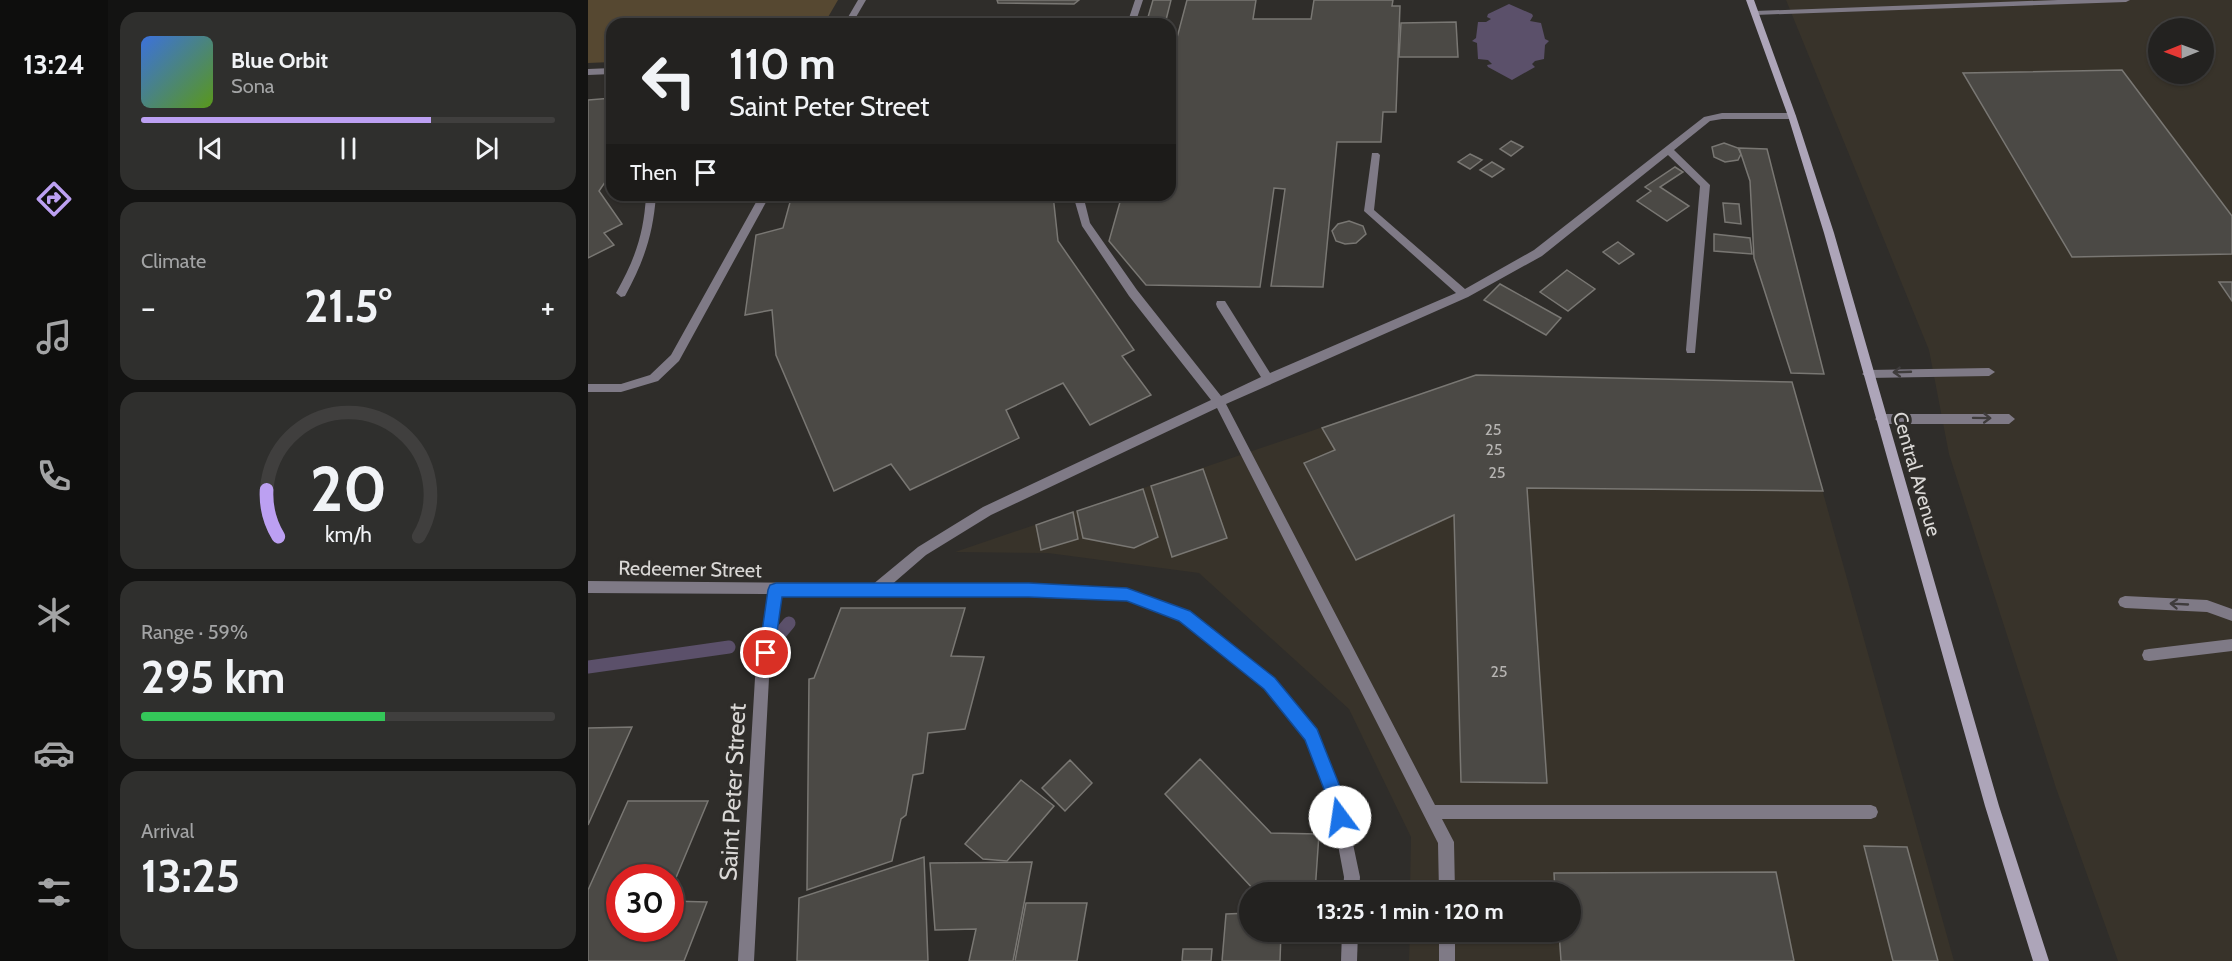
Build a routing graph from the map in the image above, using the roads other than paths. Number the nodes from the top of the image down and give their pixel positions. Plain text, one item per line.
1 (862, 0) edge
2 (1139, 0) edge
3 (1750, 0) edge
4 (2126, 0) edge
5 (1755, 13) junction
6 (852, 18) edge
7 (1133, 18) edge
8 (606, 71) edge
9 (588, 72) edge
10 (1792, 116) junction
11 (1668, 150) junction
12 (1375, 155) dead end
13 (651, 201) edge
14 (762, 201) edge
15 (1080, 201) edge
16 (621, 293) dead end
17 (1464, 294) junction
18 (1221, 304) dead end
19 (1691, 350) dead end
20 (1989, 372) dead end
21 (1868, 374) junction
22 (1268, 379) junction
23 (588, 388) edge
24 (1220, 403) junction
25 (1881, 419) junction
26 (2009, 419) dead end
27 (588, 588) edge
28 (776, 590) junction
29 (877, 590) junction
30 (2125, 602) dead end
31 (2232, 615) edge
32 (2232, 645) edge
33 (2148, 655) dead end
34 (1431, 812) junction
35 (1871, 812) dead end
36 (1351, 882) edge
37 (1447, 882) edge
38 (1350, 942) edge
39 (1447, 942) edge
40 (746, 961) edge
41 (1349, 961) edge
42 (1447, 961) edge
43 (2041, 961) edge

1 - 6 street
2 - 7 street
3 - 5 main road, Central Avenue
4 - 5 street
5 - 10 main road, Central Avenue
8 - 9 street
10 - 11 street
10 - 21 main road, Central Avenue
11 - 17 street
11 - 19 street
12 - 17 street
13 - 16 street
14 - 23 street
15 - 24 street
17 - 22 street
18 - 22 street
20 -> 21 street
21 - 25 main road, Central Avenue
22 - 24 street
24 - 29 street
24 - 34 street
25 -> 26 street
25 - 43 main road, Central Avenue
27 - 28 street, Redeemer Street
28 - 29 street, Redeemer Street
28 - 40 street, Saint Peter Street
29 - 36 street, Redeemer Street
31 -> 30 street
32 - 33 street
34 - 35 street
34 - 37 street
38 - 41 street
39 - 42 street

